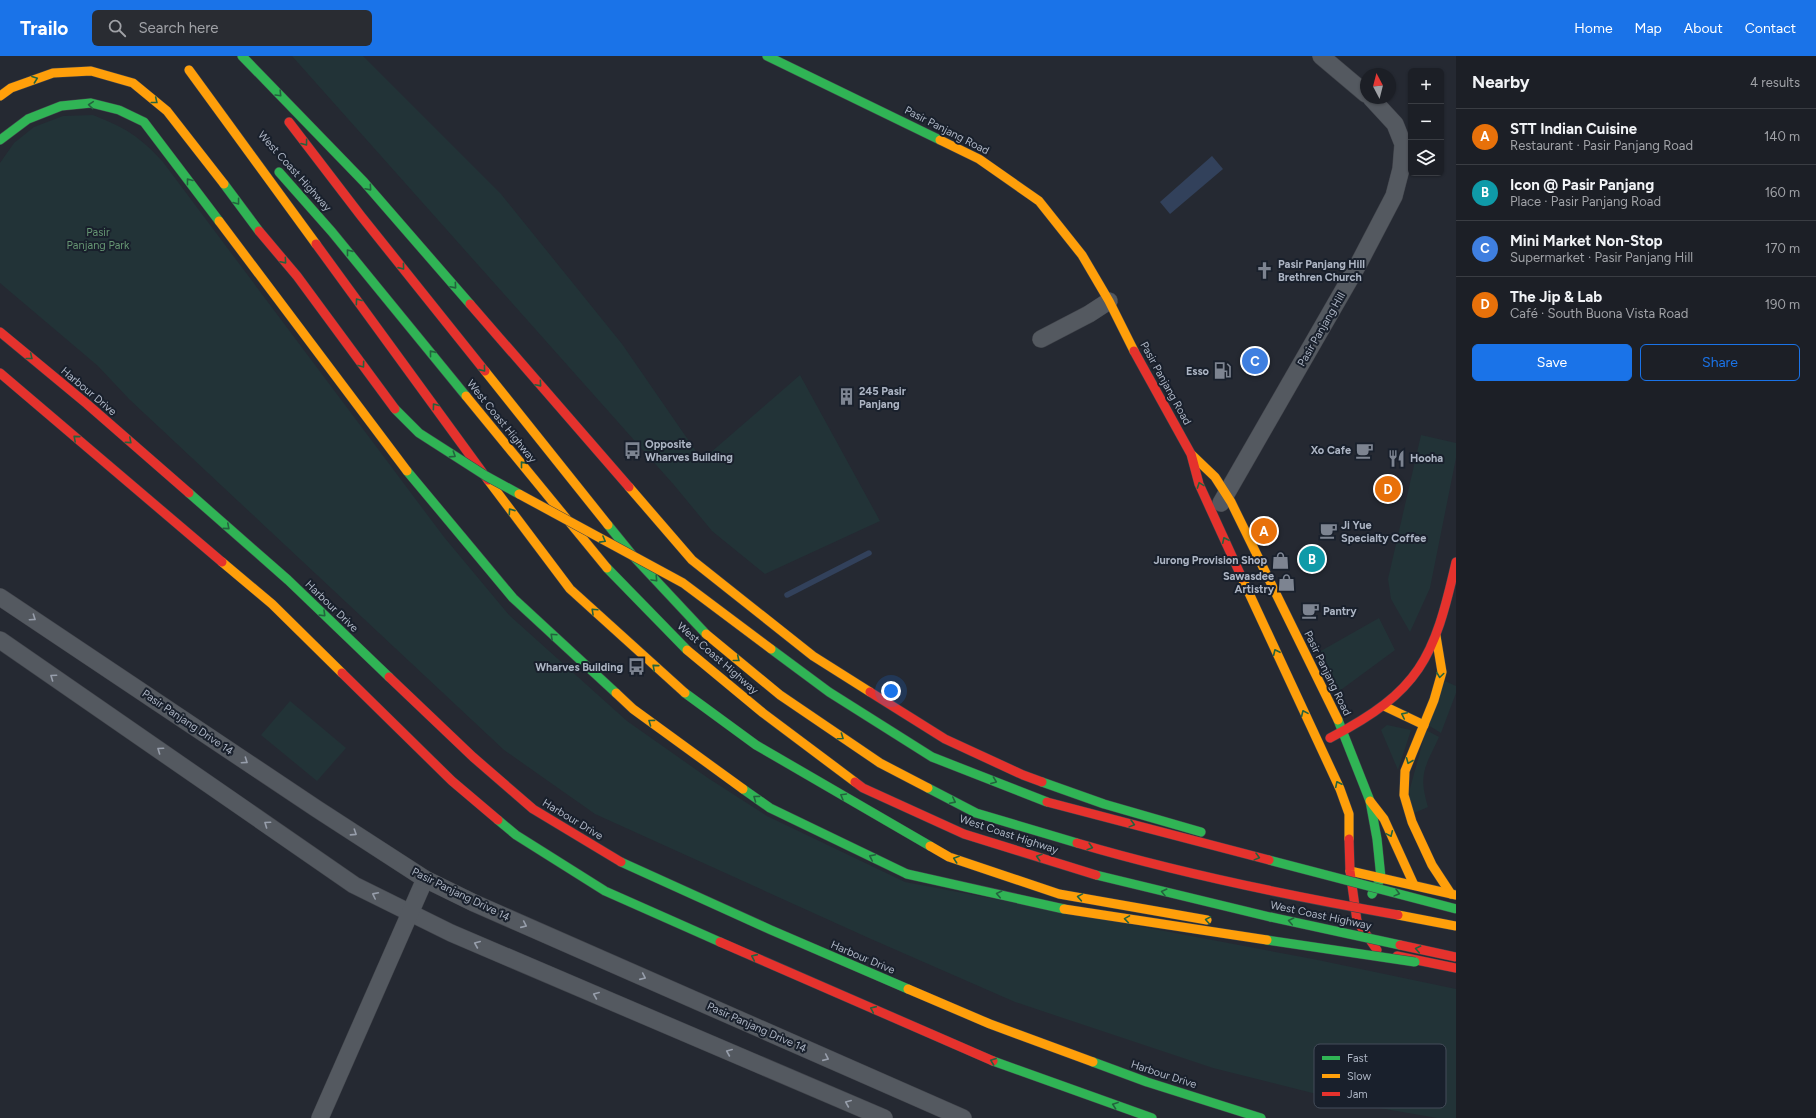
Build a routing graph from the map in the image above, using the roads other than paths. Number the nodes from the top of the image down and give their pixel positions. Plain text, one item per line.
1 (238, 56) edge
2 (242, 56) edge
3 (767, 56) edge
4 (1324, 57) edge
5 (180, 61) dead end
6 (189, 70) junction
7 (1360, 89) edge
8 (0, 96) edge
9 (1377, 104) edge
10 (0, 140) edge
11 (255, 145) dead end
12 (271, 163) dead end
13 (1109, 301) junction
14 (0, 332) edge
15 (1041, 339) dead end
16 (0, 373) edge
17 (1191, 454) junction
18 (1226, 494) junction
19 (1213, 514) junction
20 (1456, 562) edge
21 (1453, 587) edge
22 (0, 597) edge
23 (1436, 636) junction
24 (0, 640) edge
25 (1384, 706) junction
26 (1424, 725) junction
27 (1344, 731) junction
28 (1318, 744) junction
29 (1370, 801) junction
30 (1319, 863) dead end
31 (1339, 868) dead end
32 (1350, 871) junction
33 (1381, 878) junction
34 (425, 879) junction
35 (1414, 885) junction
36 (1454, 894) edge
37 (1456, 909) edge
38 (410, 913) junction
39 (1357, 921) junction
40 (1213, 922) dead end
41 (1236, 926) dead end
42 (1456, 926) edge
43 (1332, 943) junction
44 (1379, 953) junction
45 (1456, 957) edge
46 (1456, 968) edge
47 (320, 1118) edge
48 (884, 1118) edge
49 (963, 1118) edge
50 (1152, 1118) edge
51 (1261, 1118) edge

1 -> 42 main road, West Coast Highway, bridge
2 -> 30 main road
3 - 13 main road, Pasir Panjang Road
4 - 7 street
5 - 6 main road, West Coast Highway
6 - 11 main road, West Coast Highway
40 -> 6 main road
8 -> 37 main road, bridge
9 - 18 street, Pasir Panjang Hill
46 -> 10 main road, bridge
45 -> 12 main road, West Coast Highway, bridge
13 - 15 street
13 - 17 main road, Pasir Panjang Road
14 -> 51 main road, Harbour Drive
50 -> 16 main road
17 - 18 main road, Pasir Panjang Road
19 -> 17 main road, Pasir Panjang Road
18 - 19 street, Pasir Panjang Hill
18 - 27 main road, Pasir Panjang Road
28 -> 19 main road, Pasir Panjang Road
20 - 21 main road
21 - 23 main road
22 -> 34 street, Pasir Panjang Drive 14
23 - 25 main road
23 -> 26 main road
38 -> 24 street
26 -> 25 main road
25 - 27 main road
26 -> 36 main road
27 - 28 main road
27 - 29 main road, Pasir Panjang Road
32 -> 28 main road, Pasir Panjang Road
29 - 33 main road, Pasir Panjang Road
29 -> 35 main road
31 - 32 main road
32 - 33 main road
32 - 39 main road, Pasir Panjang Road
33 - 35 main road
33 - 39 main road
34 - 38 street
34 -> 49 street, Pasir Panjang Drive 14
35 - 36 main road
38 - 47 street
48 -> 38 street
39 - 43 main road
39 - 44 main road, Pasir Panjang Road
41 - 43 main road
43 - 44 main road
44 - 46 main road

